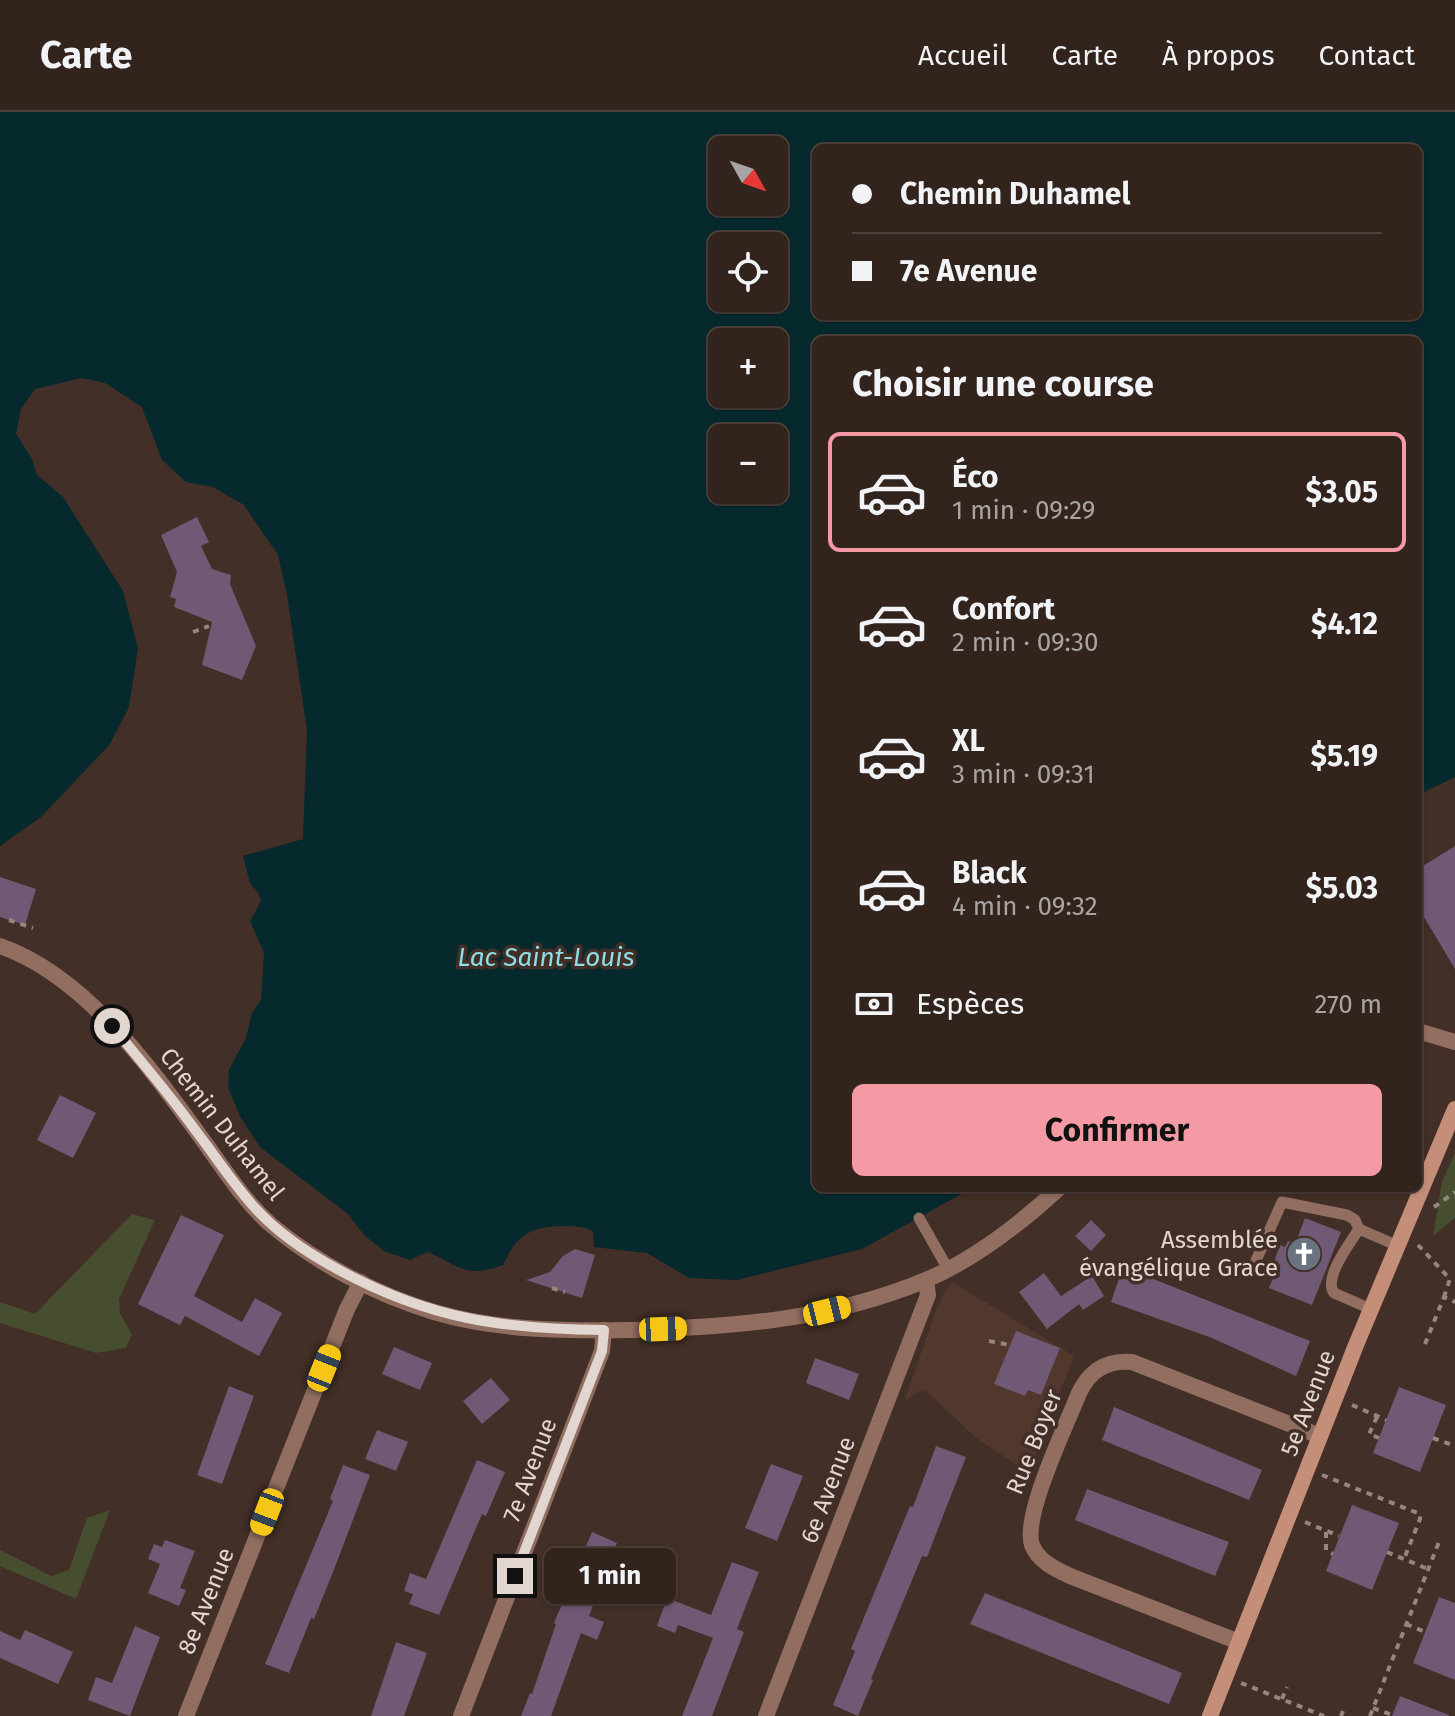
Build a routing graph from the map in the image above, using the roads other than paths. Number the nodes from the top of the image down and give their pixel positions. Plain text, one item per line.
1 (0, 946) edge
2 (1422, 1032) edge
3 (1455, 1042) edge
4 (1455, 1109) edge
5 (1422, 1188) edge
6 (1054, 1192) edge
7 (1420, 1192) edge
8 (919, 1218) dead end
9 (1359, 1229) junction
10 (1400, 1240) junction
11 (1254, 1265) dead end
12 (948, 1269) junction
13 (926, 1280) junction
14 (361, 1282) junction
15 (1371, 1309) junction
16 (604, 1330) junction
17 (1320, 1436) junction
18 (1239, 1642) junction
19 (186, 1716) edge
20 (461, 1716) edge
21 (766, 1716) edge
22 (1210, 1716) edge

1 - 14 street, Chemin Duhamel
2 - 3 street
4 - 5 street, 5e Avenue
6 - 12 street, Chemin Duhamel
7 - 10 street, 5e Avenue
8 - 12 lane
9 - 10 lane
9 - 11 lane
9 - 15 lane
10 - 15 street, 5e Avenue
12 - 13 street, Chemin Duhamel
13 - 16 street, Chemin Duhamel
13 - 21 street, 6e Avenue
14 - 16 street, Chemin Duhamel
14 - 19 street, 8e Avenue
15 - 17 street, 5e Avenue
16 - 20 street, 7e Avenue
17 - 18 street, 5e Avenue
17 - 18 street, Rue Boyer
18 - 22 street, 5e Avenue

